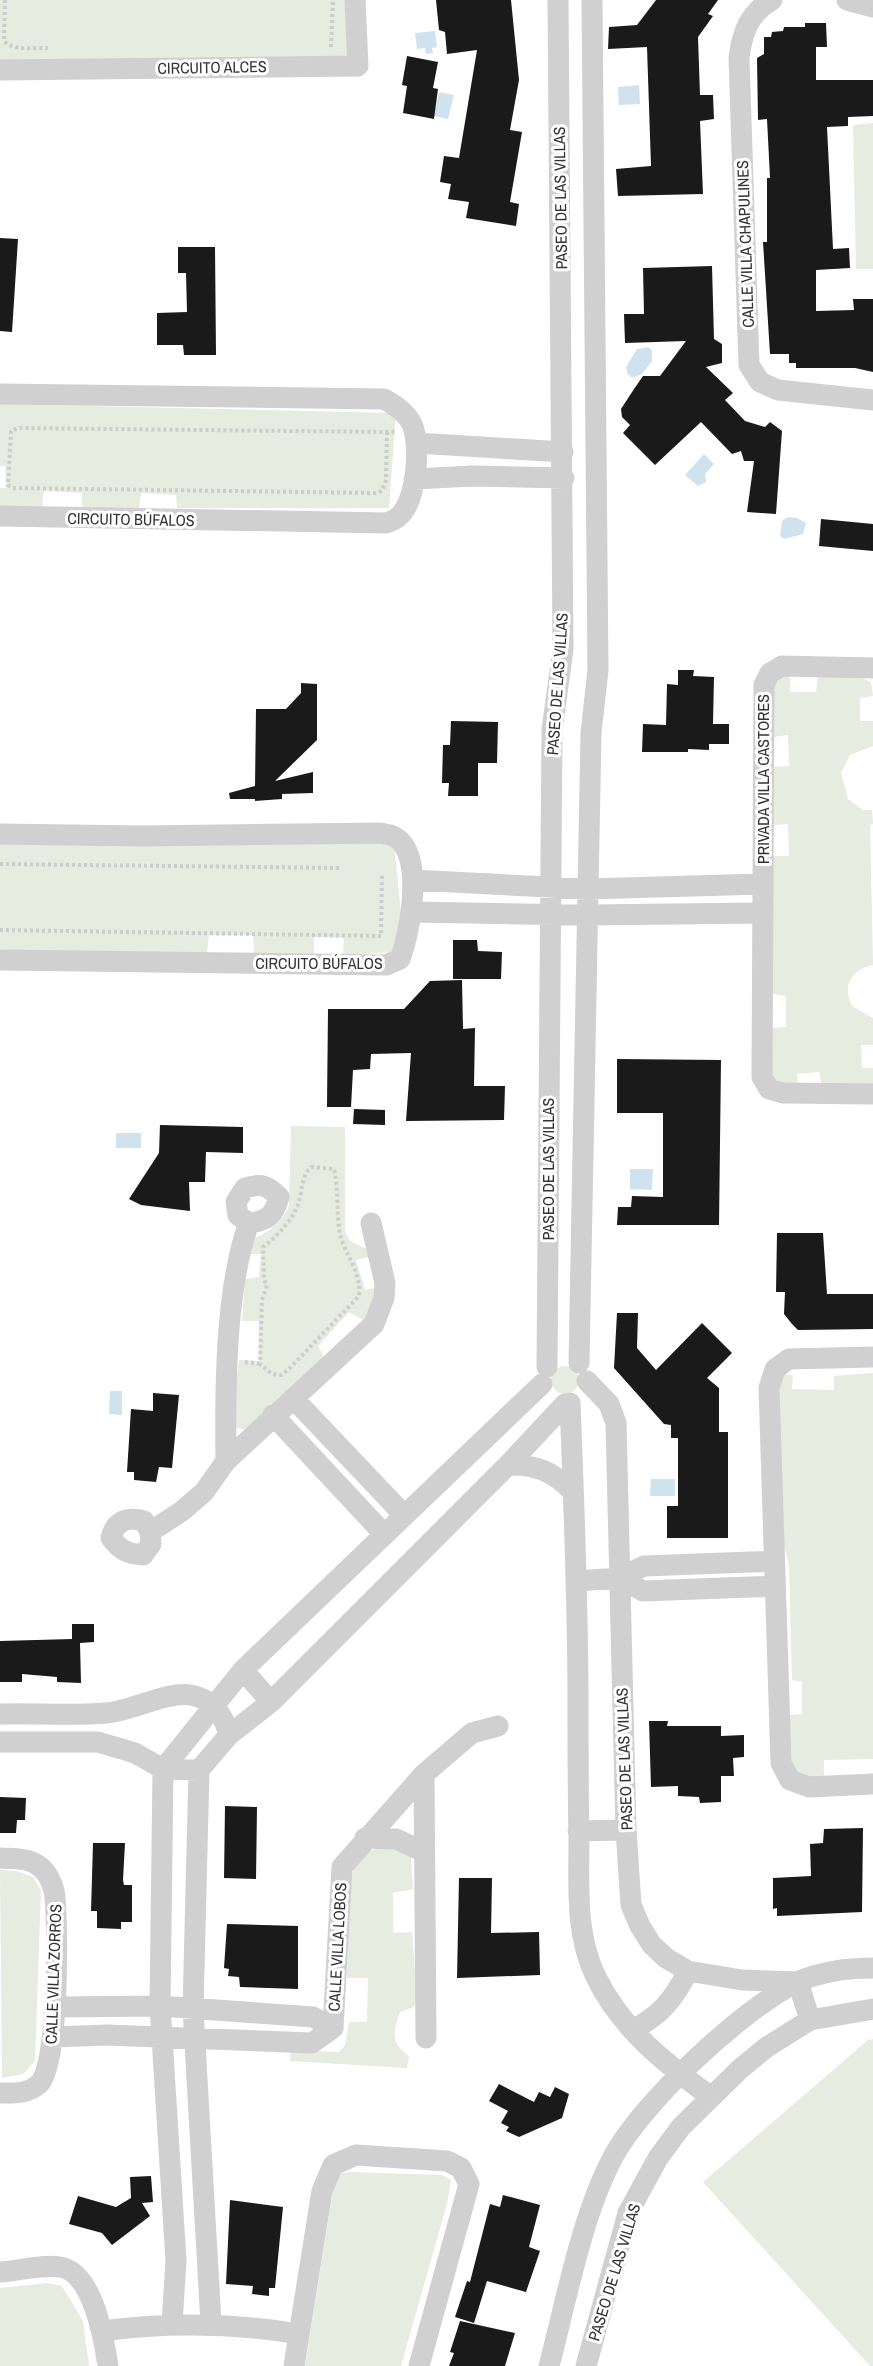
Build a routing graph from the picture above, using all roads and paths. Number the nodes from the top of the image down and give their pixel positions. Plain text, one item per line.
1 (5, 0) edge
2 (333, 0) edge
3 (355, 0) edge
4 (558, 0) edge
5 (592, 0) edge
6 (772, 0) edge
7 (847, 0) edge
8 (873, 7) edge
9 (54, 48) dead end
10 (321, 51) dead end
11 (0, 70) edge
12 (0, 394) edge
13 (873, 400) edge
14 (387, 432) junction
15 (415, 438) junction
16 (474, 447) junction
17 (563, 452) junction
18 (473, 476) junction
19 (414, 478) junction
20 (564, 478) junction
21 (0, 516) edge
22 (873, 668) edge
23 (0, 834) edge
24 (0, 864) edge
25 (340, 868) dead end
26 (382, 874) dead end
27 (413, 880) junction
28 (470, 884) junction
29 (763, 884) junction
30 (549, 889) junction
31 (587, 889) junction
32 (411, 912) junction
33 (471, 913) junction
34 (762, 913) junction
35 (549, 914) junction
36 (586, 915) junction
37 (0, 930) edge
38 (0, 960) edge
39 (873, 1094) edge
40 (249, 1223) dead end
41 (371, 1223) dead end
42 (873, 1357) edge
43 (244, 1362) dead end
44 (260, 1364) junction
45 (583, 1372) junction
46 (545, 1375) junction
47 (293, 1398) junction
48 (568, 1403) junction
49 (273, 1415) junction
50 (339, 1448) junction
51 (226, 1461) junction
52 (508, 1465) junction
53 (320, 1466) junction
54 (573, 1492) junction
55 (404, 1515) junction
56 (150, 1532) dead end
57 (384, 1534) junction
58 (774, 1561) junction
59 (700, 1564) junction
60 (619, 1578) junction
61 (578, 1581) junction
62 (775, 1586) junction
63 (702, 1588) junction
64 (243, 1671) junction
65 (271, 1702) junction
66 (214, 1706) junction
67 (0, 1713) edge
68 (498, 1726) dead end
69 (229, 1735) junction
70 (0, 1742) edge
71 (163, 1769) junction
72 (199, 1770) junction
73 (424, 1774) junction
74 (873, 1784) edge
75 (626, 1830) junction
76 (578, 1831) junction
77 (365, 1838) junction
78 (424, 1852) junction
79 (0, 1858) edge
80 (873, 1968) edge
81 (688, 1971) junction
82 (798, 1982) junction
83 (160, 2006) junction
84 (55, 2007) junction
85 (106, 2008) junction
86 (193, 2009) junction
87 (873, 2010) edge
88 (273, 2014) junction
89 (810, 2020) junction
90 (333, 2028) junction
91 (632, 2031) junction
92 (107, 2034) junction
93 (53, 2037) junction
94 (161, 2038) junction
95 (194, 2038) junction
96 (426, 2038) dead end
97 (270, 2042) junction
98 (680, 2075) junction
99 (0, 2093) edge
100 (711, 2097) junction
101 (205, 2260) junction
102 (176, 2261) junction
103 (0, 2272) edge
104 (172, 2324) junction
105 (211, 2324) junction
106 (102, 2331) junction
107 (299, 2334) junction
108 (108, 2366) edge
109 (294, 2366) edge
110 (419, 2366) edge
111 (549, 2366) edge
112 (586, 2366) edge

1 - 9 path
2 - 10 path
3 - 11 street, CIRCUITO ALCES
4 - 17 street, PASEO DE LAS VILLAS
5 - 31 street, PASEO DE LAS VILLAS
6 - 13 street, CALLE VILLA CHAPULINES
7 - 8 street
12 - 15 street
14 - 14 path
14 - 15 path
15 - 16 street
15 - 19 street, CIRCUITO BÚFALOS
16 - 17 street
16 - 18 street
17 - 20 street, PASEO DE LAS VILLAS
18 - 19 street
18 - 20 street
19 - 21 street, CIRCUITO BÚFALOS
20 - 30 street, PASEO DE LAS VILLAS
22 - 29 street, PRIVADA VILLA CASTORES
23 - 27 street, CIRCUITO BÚFALOS
24 - 25 path
26 - 37 path
27 - 28 street, PRIVADA VILLA CASTORES
27 - 32 street, CIRCUITO BÚFALOS
28 - 30 street, PRIVADA VILLA CASTORES
28 - 33 street
29 - 31 street, PRIVADA VILLA CASTORES
29 - 34 street, PRIVADA VILLA CASTORES
30 - 31 street, PRIVADA VILLA CASTORES
30 - 35 street, PASEO DE LAS VILLAS
31 - 36 street, PASEO DE LAS VILLAS
32 - 33 street
32 - 38 street, CIRCUITO BÚFALOS
33 - 35 street
34 - 36 street
34 - 39 street, PRIVADA VILLA CASTORES
35 - 36 street
35 - 46 street, PASEO DE LAS VILLAS
36 - 45 street, PASEO DE LAS VILLAS
40 - 51 street
41 - 47 street
42 - 58 street
43 - 44 path
44 - 44 path
45 - 46 street
45 - 48 street
45 - 60 street, PASEO DE LAS VILLAS
46 - 48 street
46 - 55 street
47 - 49 street
47 - 50 street
48 - 52 street
48 - 54 street
49 - 51 street
49 - 53 street
50 - 53 street
50 - 55 street
51 - 56 street
52 - 54 street
52 - 65 street
53 - 57 street
54 - 61 street
55 - 57 street
57 - 64 street
58 - 59 street
58 - 62 street
59 - 60 street
59 - 63 street
60 - 61 street
60 - 63 street
60 - 75 street, PASEO DE LAS VILLAS
61 - 76 street
62 - 63 street
62 - 74 street
64 - 65 street
64 - 66 street
65 - 69 street
66 - 67 street
66 - 69 street
66 - 71 street
68 - 73 street, CALLE VILLA LOBOS
69 - 72 street
70 - 71 street
71 - 72 street
71 - 83 street
72 - 86 street
73 - 77 street, CALLE VILLA LOBOS
73 - 78 street
75 - 76 street
75 - 81 street, PASEO DE LAS VILLAS
76 - 91 street
77 - 78 street
77 - 90 street, CALLE VILLA LOBOS
78 - 96 street
79 - 84 street, CALLE VILLA ZORROS
80 - 82 street
81 - 82 street, PASEO DE LAS VILLAS
81 - 91 street
82 - 89 street
82 - 98 street
83 - 85 street, CALLE VILLA LOBOS
83 - 86 street, CALLE VILLA LOBOS
83 - 94 street
84 - 85 street, CALLE VILLA LOBOS
84 - 93 street, CALLE VILLA ZORROS
85 - 92 street
86 - 88 street, CALLE VILLA LOBOS
86 - 95 street
87 - 89 street, PASEO DE LAS VILLAS
88 - 90 street, CALLE VILLA LOBOS
88 - 97 street
89 - 100 street, PASEO DE LAS VILLAS
90 - 97 street, CALLE VILLA LOBOS
91 - 98 street
92 - 93 street, CALLE VILLA LOBOS
92 - 94 street, CALLE VILLA LOBOS
93 - 99 street, CALLE VILLA ZORROS
94 - 95 street, CALLE VILLA LOBOS
94 - 102 street
95 - 97 street, CALLE VILLA LOBOS
95 - 101 street
98 - 100 street
98 - 111 street
100 - 112 street, PASEO DE LAS VILLAS
101 - 102 street
101 - 105 street
102 - 104 street
103 - 106 street
104 - 105 street
104 - 106 street
105 - 107 street
106 - 108 street
107 - 109 street
107 - 110 street

